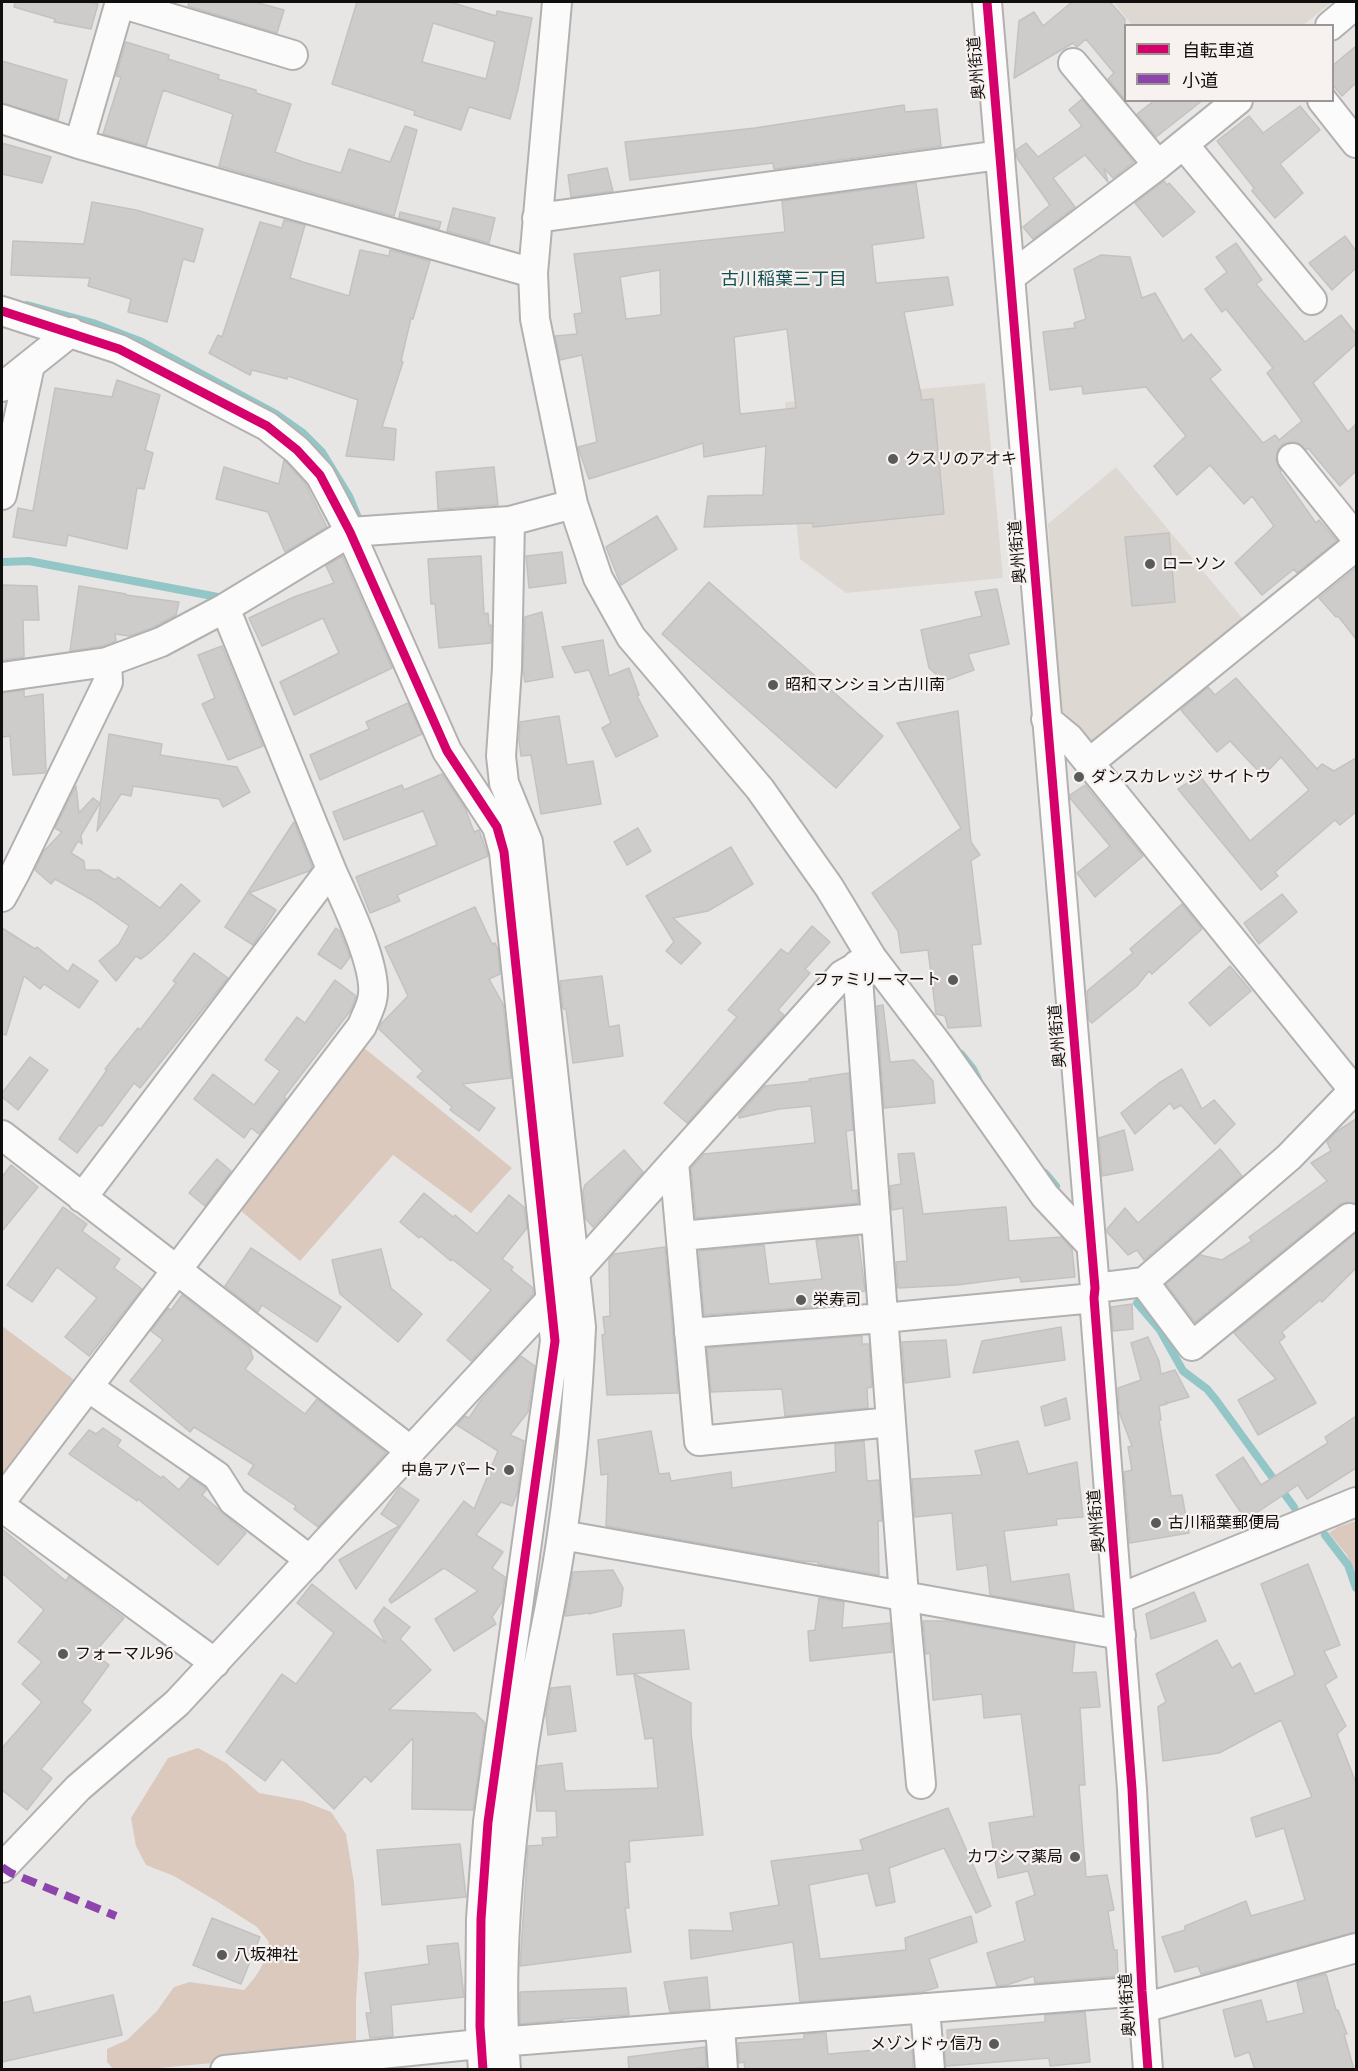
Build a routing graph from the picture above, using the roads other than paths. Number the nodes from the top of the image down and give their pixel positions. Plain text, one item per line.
1 (120, 2) edge
2 (557, 2) edge
3 (987, 2) edge
4 (1356, 4) edge
5 (1332, 24) edge
6 (293, 55) dead end
7 (1073, 63) dead end
8 (1236, 102) edge
9 (1324, 102) edge
10 (2, 120) edge
11 (1356, 143) edge
12 (79, 144) junction
13 (1184, 145) junction
14 (1000, 155) junction
15 (1158, 165) junction
16 (537, 218) junction
17 (533, 273) junction
18 (1010, 277) junction
19 (1312, 300) dead end
20 (2, 311) edge
21 (71, 332) junction
22 (30, 365) junction
23 (2, 387) edge
24 (1292, 458) dead end
25 (2, 495) edge
26 (573, 504) junction
27 (510, 521) junction
28 (359, 531) junction
29 (1356, 538) edge
30 (1356, 546) edge
31 (225, 608) junction
32 (107, 662) junction
33 (2, 677) edge
34 (1046, 719) junction
35 (1089, 763) junction
36 (331, 869) junction
37 (2, 897) edge
38 (864, 962) junction
39 (1356, 1090) edge
40 (2, 1135) edge
41 (674, 1162) junction
42 (82, 1198) junction
43 (876, 1218) junction
44 (1349, 1218) dead end
45 (681, 1236) junction
46 (1091, 1245) junction
47 (176, 1270) junction
48 (1144, 1282) junction
49 (562, 1287) junction
50 (1095, 1293) junction
51 (883, 1318) junction
52 (689, 1333) junction
53 (88, 1386) junction
54 (891, 1422) junction
55 (411, 1451) junction
56 (2, 1500) edge
57 (1356, 1502) edge
58 (2, 1507) edge
59 (562, 1535) junction
60 (310, 1560) junction
61 (904, 1596) junction
62 (1118, 1599) junction
63 (1121, 1635) junction
64 (215, 1663) junction
65 (921, 1784) dead end
66 (3, 1863) edge
67 (1356, 1948) edge
68 (1143, 1999) junction
69 (925, 2008) junction
70 (720, 2025) junction
71 (494, 2052) edge
72 (225, 2070) edge
73 (723, 2070) edge
74 (930, 2070) edge
75 (1148, 2070) edge

1 - 6 street
1 - 12 street
2 - 16 street
3 - 14 street, 奥州街道
4 - 5 street
7 - 15 street
8 - 13 street
9 - 11 street
10 - 12 street
12 - 17 street
13 - 15 street
13 - 19 street
14 - 16 street
14 - 18 street, 奥州街道
15 - 18 street
16 - 17 street
17 - 26 street
18 - 34 street, 奥州街道
20 - 21 street
21 - 22 street
21 - 28 street
22 - 23 street
22 - 25 street
24 - 29 street
26 - 27 street
26 - 38 street
27 - 28 street
27 - 49 street
28 - 31 street
28 - 49 street
30 - 35 street
31 - 32 street
31 - 36 street
32 - 33 street
32 - 37 street
34 - 35 street
34 - 46 street, 奥州街道
35 - 39 street
36 - 42 street
36 - 47 street
38 - 41 street
38 - 43 street
38 - 46 street
39 - 48 street
40 - 42 street
41 - 45 street
41 - 49 street
42 - 47 street
43 - 45 street
43 - 51 street
44 - 48 street
45 - 52 street
46 - 50 street, 奥州街道
47 - 53 street
47 - 55 street
48 - 50 street
49 - 55 street
49 - 59 street
49 - 71 street
50 - 51 street
50 - 62 street, 奥州街道
51 - 52 street
51 - 54 street
52 - 54 street
53 - 56 street
53 - 60 street
54 - 61 street
55 - 60 street
57 - 62 street
58 - 64 street
59 - 61 street
59 - 71 street
60 - 64 street
61 - 63 street
61 - 65 street
62 - 63 street, 奥州街道
63 - 68 street, 奥州街道
64 - 66 street
67 - 68 street
68 - 69 street
68 - 75 street, 奥州街道
69 - 70 street
69 - 74 street
70 - 71 street
70 - 73 street
71 - 72 street

